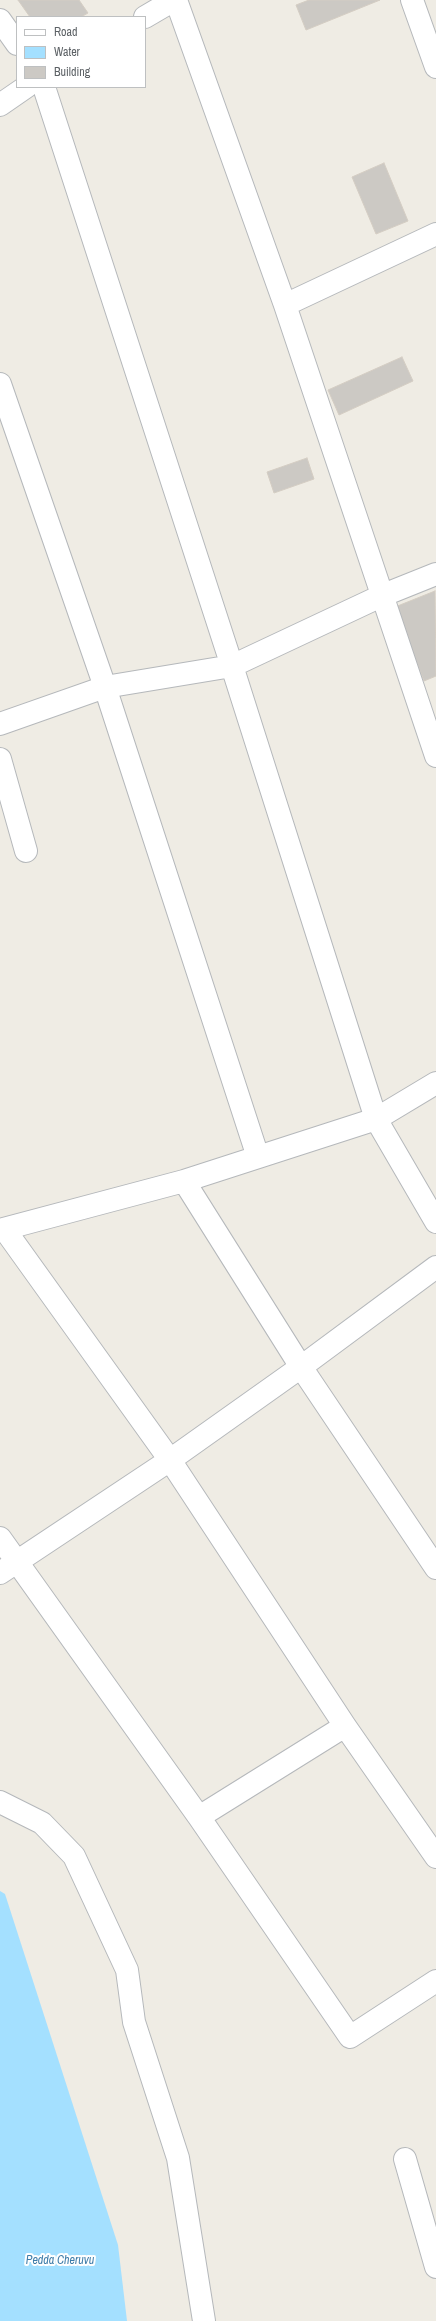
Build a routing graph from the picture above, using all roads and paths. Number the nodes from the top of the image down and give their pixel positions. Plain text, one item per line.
1 (175, 0) edge
2 (412, 0) edge
3 (146, 16) edge
4 (0, 20) edge
5 (16, 43) edge
6 (436, 67) edge
7 (25, 88) edge
8 (44, 88) edge
9 (0, 105) edge
10 (436, 234) edge
11 (285, 305) junction
12 (0, 384) edge
13 (436, 574) edge
14 (381, 596) junction
15 (232, 666) junction
16 (105, 687) junction
17 (0, 724) edge
18 (436, 756) edge
19 (0, 759) edge
20 (26, 850) dead end
21 (436, 1083) edge
22 (376, 1119) junction
23 (258, 1157) junction
24 (184, 1181) junction
25 (436, 1222) edge
26 (3, 1230) edge
27 (436, 1267) edge
28 (301, 1367) junction
29 (170, 1460) junction
30 (0, 1538) edge
31 (8, 1567) edge
32 (436, 1568) edge
33 (345, 1726) junction
34 (0, 1802) edge
35 (199, 1817) junction
36 (436, 1857) edge
37 (436, 1981) edge
38 (405, 2159) dead end
39 (436, 2267) edge
40 (204, 2321) edge

1 - 3 street
1 - 11 street
2 - 6 street
4 - 5 street
7 - 9 street
8 - 15 street
10 - 11 street
11 - 14 street
12 - 16 street
13 - 14 street
14 - 15 street
14 - 18 street
15 - 16 street
15 - 22 street
16 - 17 street
16 - 23 street
19 - 20 street
21 - 22 street
22 - 23 street
22 - 25 street
23 - 24 street
24 - 26 street
24 - 28 street
26 - 29 street
27 - 28 street
28 - 29 street
28 - 32 street
29 - 31 street
29 - 33 street
30 - 31 street
31 - 35 street
33 - 35 street
33 - 36 street
34 - 40 street
35 - 37 street
38 - 39 street

